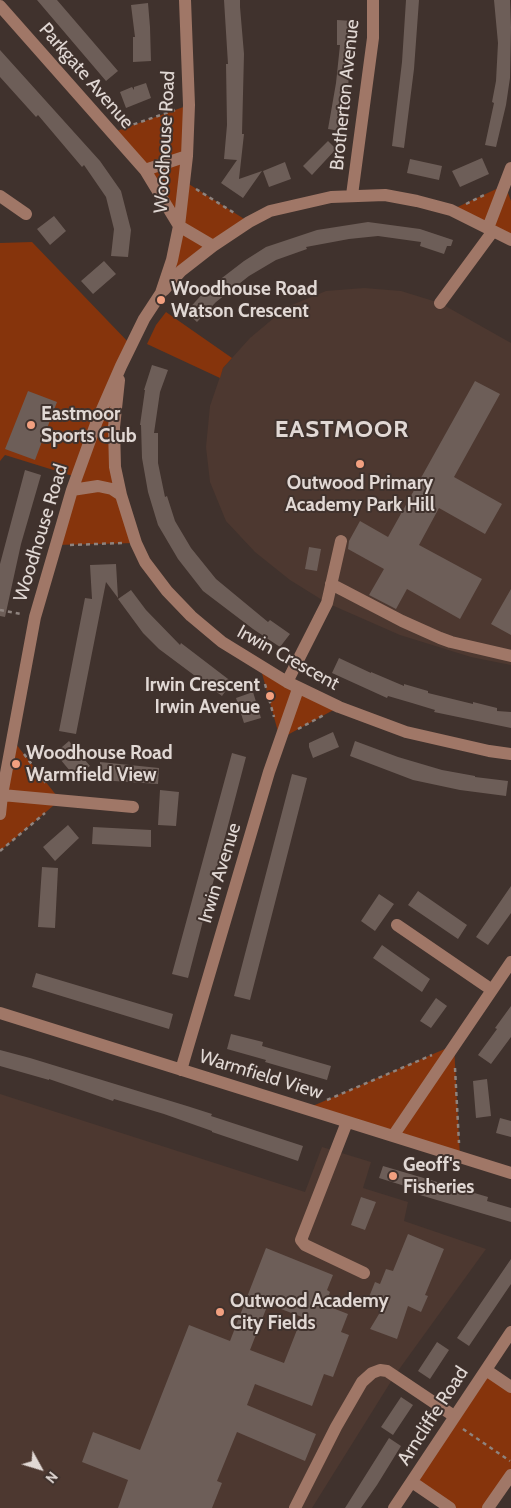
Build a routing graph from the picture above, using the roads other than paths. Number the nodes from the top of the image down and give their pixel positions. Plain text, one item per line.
1 (185, 0) edge
2 (373, 0) edge
3 (0, 6) edge
4 (187, 156) junction
5 (511, 168) edge
6 (145, 170) junction
7 (352, 195) junction
8 (0, 196) edge
9 (26, 214) dead end
10 (179, 226) junction
11 (491, 229) junction
12 (511, 240) edge
13 (212, 246) junction
14 (161, 293) junction
15 (440, 303) dead end
16 (121, 366) junction
17 (72, 490) junction
18 (121, 496) junction
19 (342, 541) dead end
20 (331, 584) junction
21 (511, 656) edge
22 (292, 686) junction
23 (511, 754) edge
24 (2, 795) junction
25 (133, 807) dead end
26 (0, 814) edge
27 (396, 924) dead end
28 (511, 962) edge
29 (492, 990) junction
30 (0, 1013) edge
31 (181, 1070) junction
32 (347, 1122) junction
33 (393, 1136) junction
34 (511, 1173) edge
35 (364, 1273) dead end
36 (511, 1332) edge
37 (486, 1370) junction
38 (511, 1387) edge
39 (453, 1419) junction
40 (511, 1475) edge
41 (412, 1482) junction
42 (296, 1508) edge
43 (394, 1508) edge
44 (450, 1508) edge
45 (488, 1508) edge

1 - 4 street, Woodhouse Road
2 - 7 street, Brotherton Avenue
3 - 6 street, Parkgate Avenue
4 - 6 street
4 - 10 street, Woodhouse Road
5 - 11 street
6 - 10 street, Parkgate Avenue
7 - 11 street
7 - 13 street
8 - 9 street
10 - 13 street, Parkgate Avenue
10 - 14 street, Woodhouse Road
11 - 12 street
11 - 15 street
13 - 14 street
14 - 16 street, Woodhouse Road
16 - 17 street, Woodhouse Road
16 - 18 street, Irwin Crescent
17 - 18 street
17 - 24 street, Woodhouse Road
18 - 22 street, Irwin Crescent
19 - 20 street, Irwin Avenue
20 - 21 street
20 - 22 street, Irwin Avenue
22 - 23 street, Irwin Crescent
22 - 31 street, Irwin Avenue
24 - 25 street
24 - 26 street, Woodhouse Road
27 - 29 street
28 - 29 street
29 - 33 street
30 - 31 street, Warmfield View
31 - 32 street, Warmfield View
32 - 33 street, Warmfield View
32 - 35 street
33 - 34 street, Warmfield View
36 - 37 street, Arncliffe Road
37 - 38 street, Arncliffe Road
37 - 39 street, Arncliffe Road
39 - 41 street, Arncliffe Road
39 - 42 street
40 - 45 street
41 - 43 street, Arncliffe Road
41 - 44 street, Arncliffe Road

